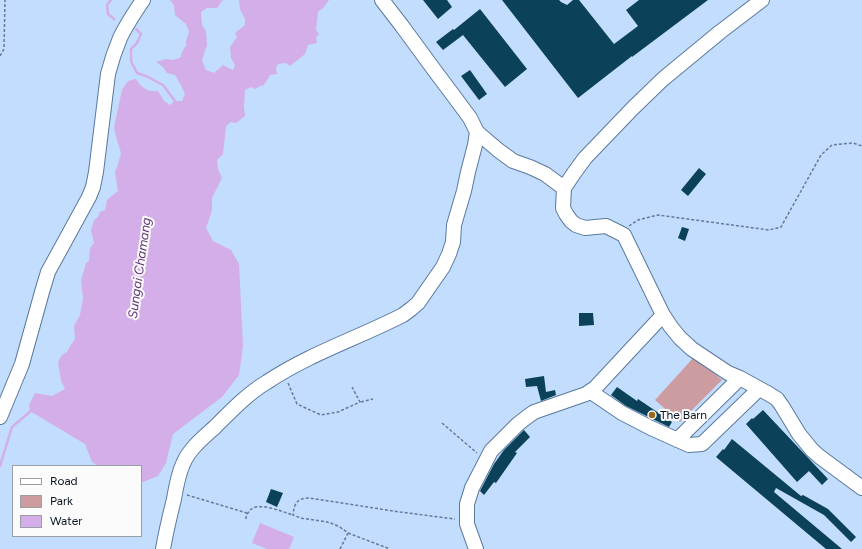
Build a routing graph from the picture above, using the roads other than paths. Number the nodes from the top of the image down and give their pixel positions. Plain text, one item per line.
1 (143, 0) edge
2 (382, 0) edge
3 (762, 0) edge
4 (477, 132) junction
5 (564, 188) junction
6 (663, 315) junction
7 (740, 378) junction
8 (759, 389) junction
9 (591, 392) junction
10 (0, 417) edge
11 (677, 440) junction
12 (857, 484) edge
13 (862, 499) edge
14 (163, 549) edge
15 (476, 549) edge

1 - 10 street
2 - 4 street
3 - 5 street
4 - 5 street
4 - 14 street
5 - 6 street
6 - 7 street
6 - 9 street
7 - 8 street
7 - 11 street
8 - 11 street
8 - 12 street
9 - 11 street
9 - 15 street
12 - 13 street

